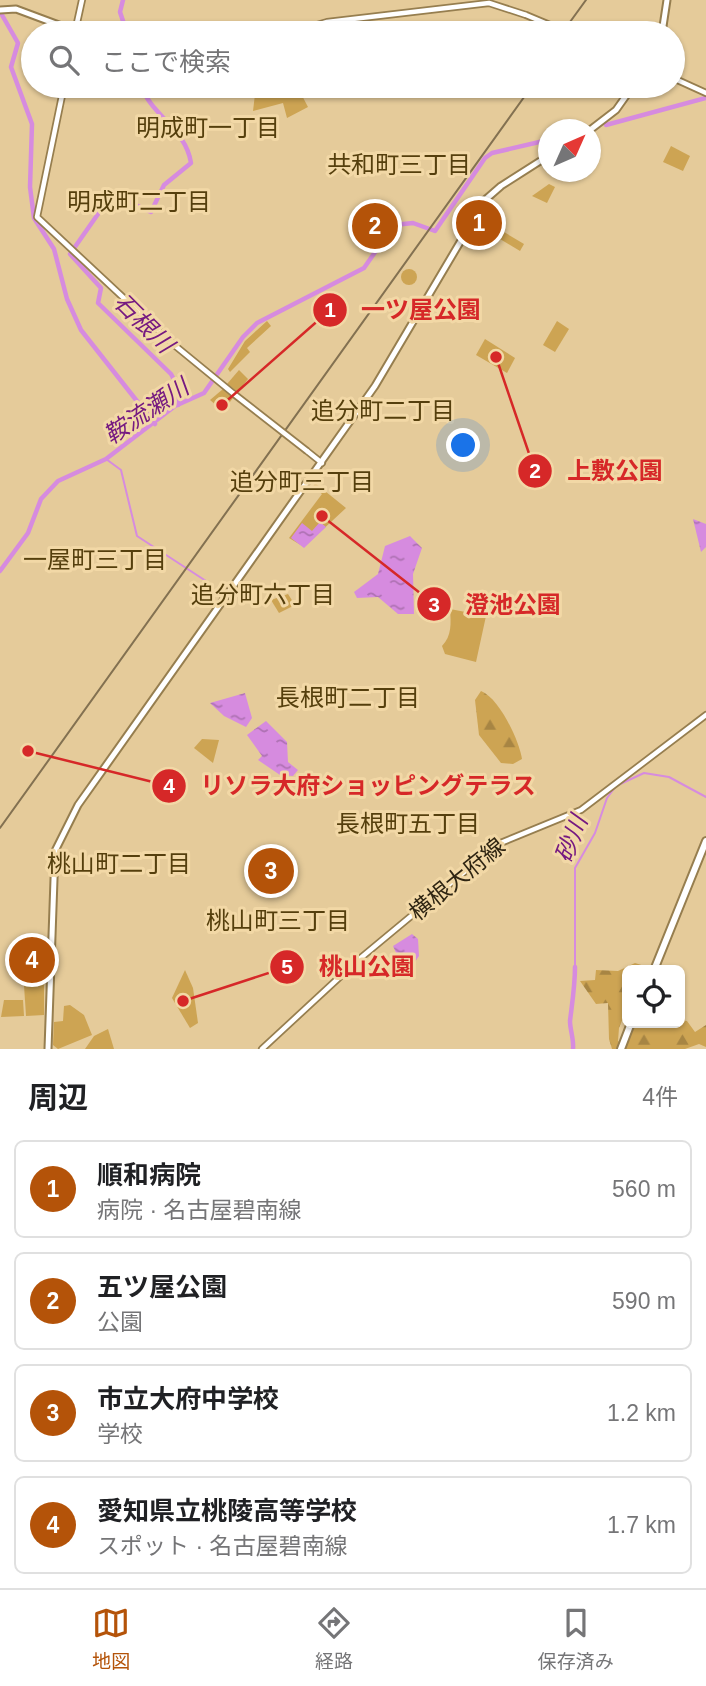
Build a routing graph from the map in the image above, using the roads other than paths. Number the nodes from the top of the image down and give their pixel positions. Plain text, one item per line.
1 (82, 0) edge
2 (667, 0) edge
3 (3, 6) edge
4 (45, 21) edge
5 (77, 21) edge
6 (336, 21) edge
7 (540, 21) edge
8 (664, 21) edge
9 (685, 83) edge
10 (706, 93) edge
11 (62, 98) edge
12 (624, 98) edge
13 (601, 122) edge
14 (538, 162) edge
15 (322, 463) junction
16 (706, 715) edge
17 (706, 841) edge
18 (656, 965) edge
19 (629, 1028) edge
20 (48, 1049) edge
21 (262, 1049) edge
22 (621, 1049) edge

1 - 5 main road
2 - 8 main road
3 - 4 main road
6 - 7 main road, bridge
9 - 10 main road
11 - 15 main road, bridge
12 - 13 main road
14 - 15 main road
15 - 20 main road
16 - 21 main road, 横根大府線
17 - 18 highway
19 - 22 highway

